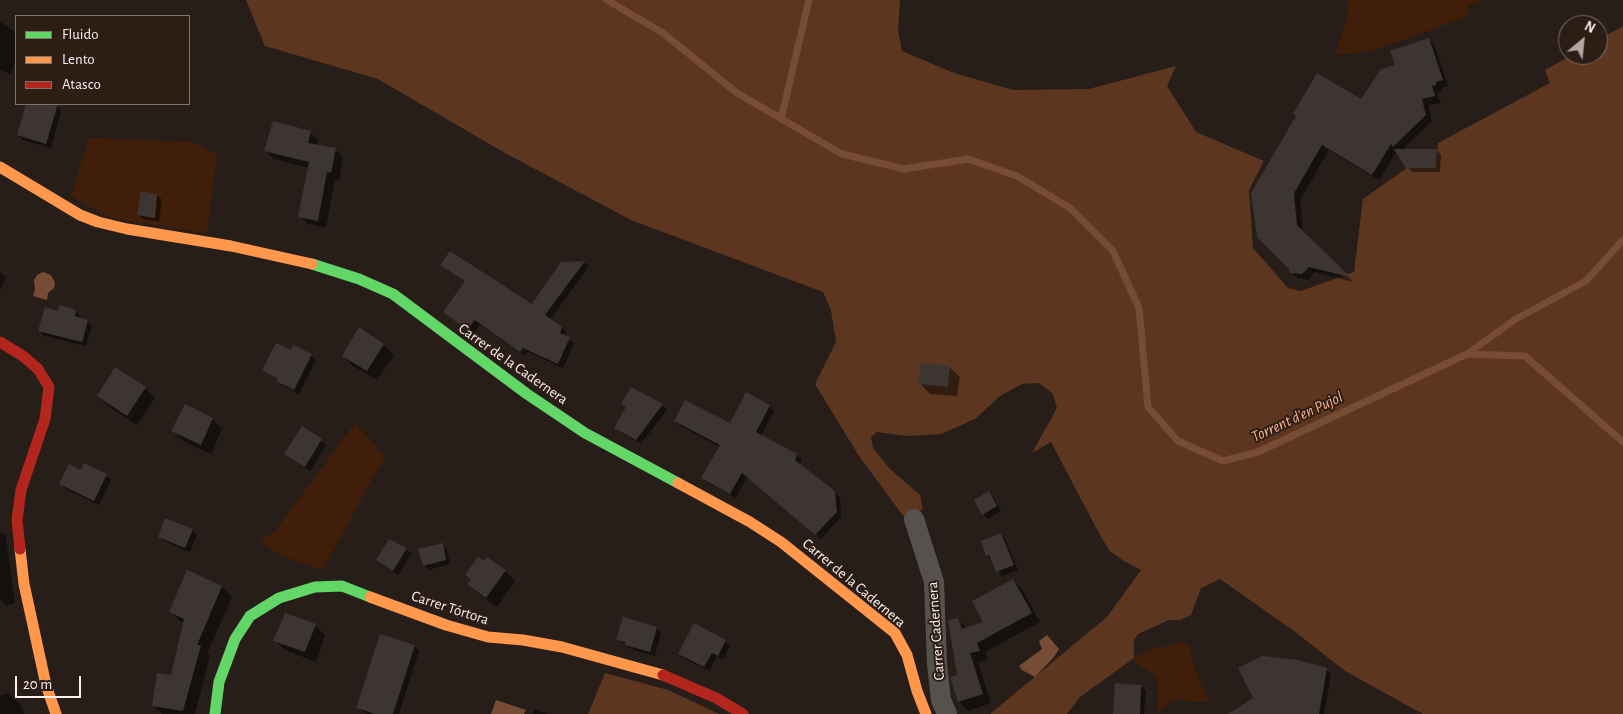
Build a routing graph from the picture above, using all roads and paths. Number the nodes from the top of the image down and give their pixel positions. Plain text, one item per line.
1 (0, 167) edge
2 (0, 342) edge
3 (914, 519) dead end
4 (218, 713) edge
5 (56, 714) edge
6 (743, 714) edge
7 (926, 714) edge
8 (947, 714) edge

1 - 7 street, Carrer de la Cadernera
2 - 5 street
3 - 8 street, Carrer Cadernera
4 - 6 street, Carrer Tórtora

